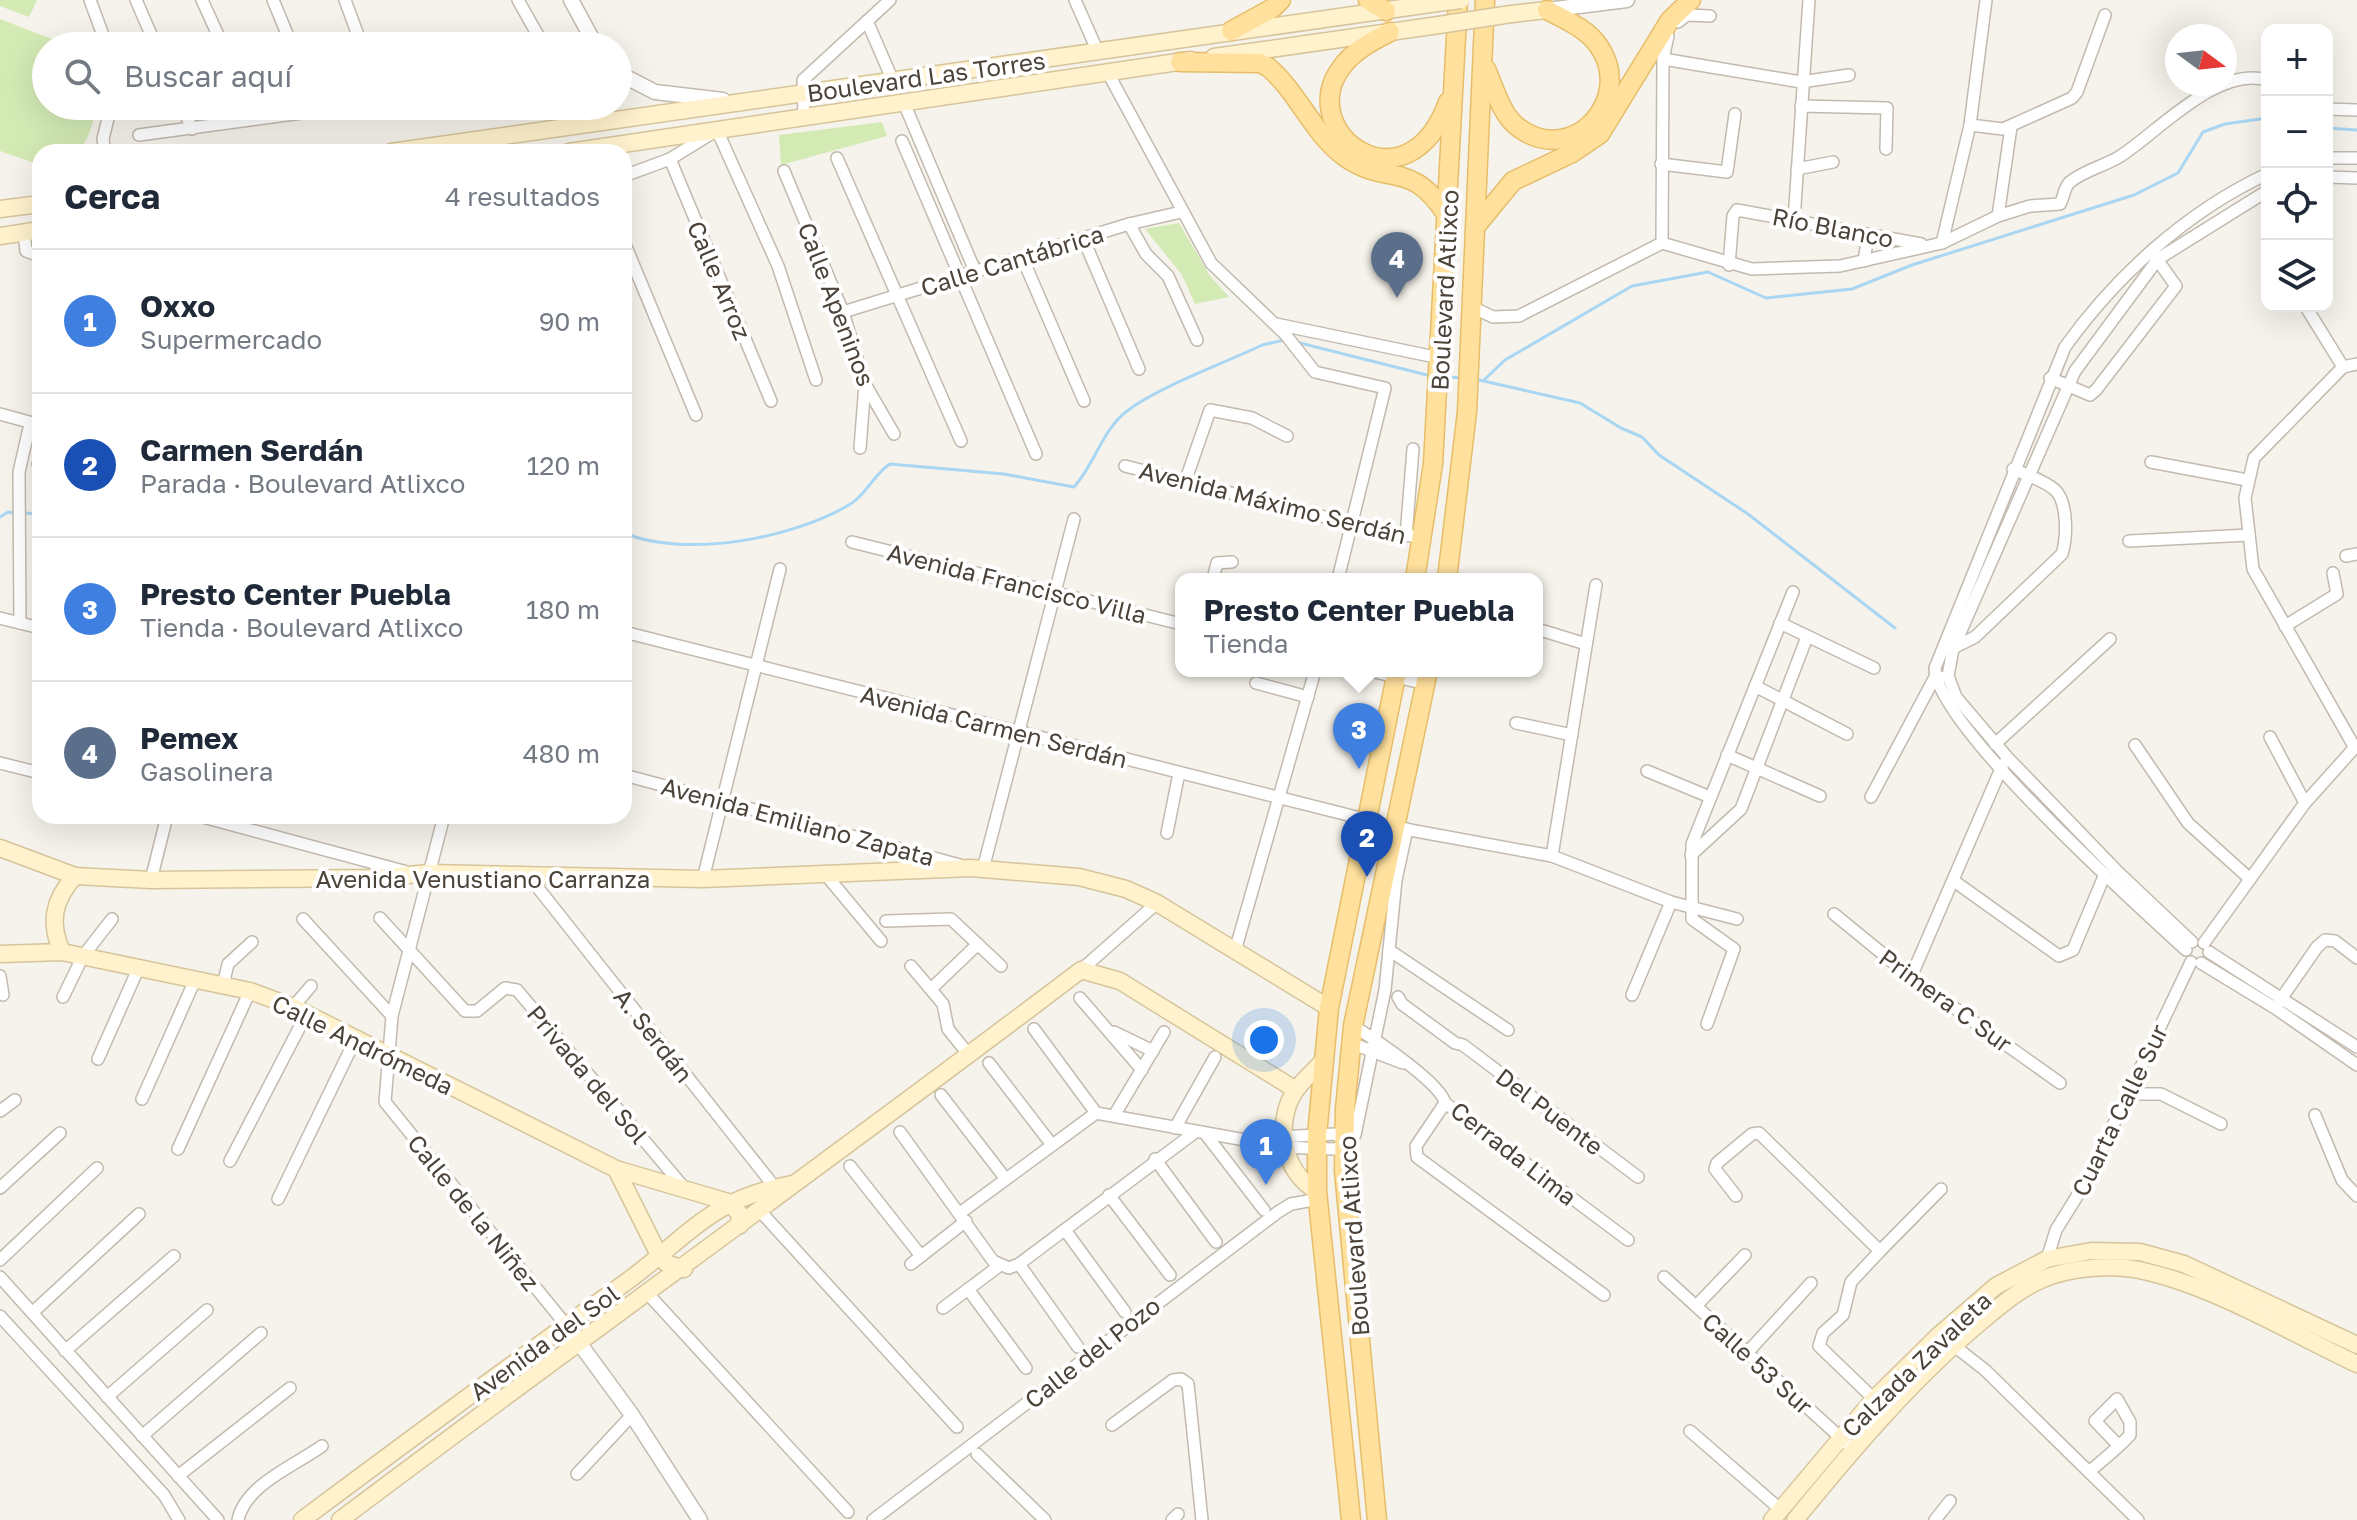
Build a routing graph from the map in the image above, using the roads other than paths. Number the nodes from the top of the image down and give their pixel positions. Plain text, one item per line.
1 (90, 0) edge
2 (136, 0) edge
3 (202, 0) edge
4 (273, 0) edge
5 (345, 0) edge
6 (518, 0) edge
7 (571, 0) edge
8 (890, 0) edge
9 (1075, 0) edge
10 (1281, 0) edge
11 (1368, 0) edge
12 (1460, 0) edge
13 (1485, 0) edge
14 (1627, 0) edge
15 (1691, 0) edge
16 (1809, 0) edge
17 (1986, 0) edge
18 (1547, 10) junction
19 (1386, 11) junction
20 (2105, 15) dead end
21 (1710, 16) dead end
22 (867, 21) junction
23 (1231, 31) junction
24 (102, 32) edge
25 (150, 32) edge
26 (217, 32) edge
27 (286, 32) edge
28 (357, 32) edge
29 (536, 32) edge
30 (588, 32) edge
31 (1390, 32) junction
32 (1098, 52) junction
33 (1663, 59) junction
34 (1180, 62) junction
35 (1483, 63) junction
36 (1108, 73) junction
37 (1849, 75) dead end
38 (2261, 79) edge
39 (893, 81) junction
40 (1801, 82) junction
41 (632, 83) edge
42 (1453, 84) junction
43 (801, 93) junction
44 (740, 101) junction
45 (904, 103) junction
46 (1801, 106) junction
47 (2333, 109) edge
48 (2357, 110) edge
49 (1735, 114) dead end
50 (632, 117) edge
51 (804, 117) junction
52 (108, 120) edge
53 (188, 120) edge
54 (255, 120) edge
55 (610, 120) edge
56 (1970, 125) junction
57 (2011, 127) junction
58 (192, 129) junction
59 (717, 130) junction
60 (139, 135) dead end
61 (902, 141) dead end
62 (104, 144) edge
63 (446, 144) edge
64 (623, 144) edge
65 (1886, 149) dead end
66 (837, 158) dead end
67 (2333, 158) edge
68 (2357, 158) edge
69 (670, 159) junction
70 (1833, 162) dead end
71 (1661, 164) junction
72 (1797, 169) junction
73 (784, 171) dead end
74 (632, 173) edge
75 (2333, 177) edge
76 (2261, 178) edge
77 (2357, 178) edge
78 (2261, 194) edge
79 (32, 205) edge
80 (0, 209) edge
81 (1181, 212) junction
82 (1998, 216) junction
83 (1448, 217) junction
84 (1794, 220) junction
85 (1129, 224) junction
86 (1476, 226) junction
87 (32, 231) edge
88 (0, 236) edge
89 (1868, 236) junction
90 (1083, 238) junction
91 (1662, 243) junction
92 (1936, 244) junction
93 (32, 253) edge
94 (2155, 255) junction
95 (1022, 257) junction
96 (632, 261) edge
97 (1864, 261) junction
98 (1729, 265) junction
99 (975, 271) junction
100 (961, 275) junction
101 (896, 296) junction
102 (1472, 307) junction
103 (843, 312) junction
104 (2309, 312) edge
105 (1275, 324) junction
106 (1197, 340) dead end
107 (1440, 361) junction
108 (2357, 364) edge
109 (2343, 367) junction
110 (1139, 369) dead end
111 (2050, 378) junction
112 (816, 380) dead end
113 (865, 384) junction
114 (2068, 386) junction
115 (771, 401) dead end
116 (1084, 401) dead end
117 (0, 414) edge
118 (696, 415) dead end
119 (32, 423) edge
120 (32, 430) edge
121 (894, 434) dead end
122 (1287, 436) dead end
123 (961, 441) dead end
124 (860, 448) dead end
125 (1413, 449) dead end
126 (1036, 454) dead end
127 (2151, 462) dead end
128 (1125, 466) dead end
129 (2013, 469) junction
130 (2030, 477) junction
131 (2247, 480) junction
132 (1185, 482) junction
133 (1074, 519) dead end
134 (1352, 524) junction
135 (2249, 535) junction
136 (1414, 537) junction
137 (2129, 541) dead end
138 (852, 542) dead end
139 (1232, 562) dead end
140 (780, 569) dead end
141 (1214, 573) edge
142 (1340, 573) edge
143 (1415, 573) edge
144 (1448, 573) edge
145 (2333, 573) dead end
146 (1596, 585) dead end
147 (1054, 592) junction
148 (1793, 592) dead end
149 (0, 618) edge
150 (1175, 622) edge
151 (20, 623) junction
152 (1780, 623) junction
153 (32, 626) edge
154 (2285, 626) junction
155 (1543, 631) edge
156 (632, 634) edge
157 (1807, 637) junction
158 (2110, 639) dead end
159 (1586, 644) junction
160 (1953, 649) junction
161 (756, 664) junction
162 (1874, 668) dead end
163 (1948, 676) junction
164 (1313, 677) edge
165 (1395, 677) edge
166 (1427, 677) edge
167 (1935, 677) junction
168 (1256, 683) dead end
169 (1755, 686) junction
170 (1308, 697) junction
171 (1783, 698) junction
172 (1516, 723) dead end
173 (1017, 732) junction
174 (1847, 734) dead end
175 (1572, 735) junction
176 (2270, 737) dead end
177 (1995, 744) junction
178 (2135, 745) dead end
179 (2356, 747) edge
180 (1727, 755) junction
181 (2007, 757) junction
182 (0, 763) edge
183 (1756, 770) junction
184 (2000, 770) junction
185 (32, 771) edge
186 (1647, 771) dead end
187 (1179, 773) junction
188 (632, 777) edge
189 (1820, 796) dead end
190 (1282, 797) junction
191 (1710, 797) junction
192 (1871, 797) dead end
193 (722, 801) junction
194 (2305, 803) junction
195 (1364, 819) junction
196 (165, 824) edge
197 (230, 824) edge
198 (441, 824) edge
199 (1401, 829) junction
200 (1167, 833) dead end
201 (0, 848) edge
202 (1396, 851) junction
203 (1690, 855) junction
204 (1552, 856) junction
205 (977, 868) junction
206 (423, 874) junction
207 (527, 874) junction
208 (826, 875) junction
209 (75, 876) junction
210 (2112, 876) junction
211 (703, 879) junction
212 (2250, 879) junction
213 (151, 880) junction
214 (1954, 881) junction
215 (1671, 902) junction
216 (1157, 903) junction
217 (1690, 907) junction
218 (1834, 914) dead end
219 (380, 918) dead end
220 (112, 919) dead end
221 (303, 919) dead end
222 (1737, 919) dead end
223 (886, 921) dead end
224 (881, 941) dead end
225 (252, 942) dead end
226 (978, 944) junction
227 (2198, 947) junction
228 (1389, 950) junction
229 (409, 951) junction
230 (1235, 951) junction
231 (62, 952) junction
232 (0, 954) edge
233 (83, 956) junction
234 (2357, 958) edge
235 (2196, 963) junction
236 (911, 966) dead end
237 (1001, 966) dead end
238 (139, 967) junction
239 (1081, 970) junction
240 (0, 976) edge
241 (1911, 977) junction
242 (195, 980) junction
243 (223, 985) junction
244 (311, 986) dead end
245 (932, 988) junction
246 (1385, 990) junction
247 (250, 991) junction
248 (3, 995) dead end
249 (1632, 995) dead end
250 (63, 997) dead end
251 (1080, 998) dead end
252 (2278, 1003) junction
253 (1329, 1008) junction
254 (300, 1010) junction
255 (392, 1016) junction
256 (1707, 1024) dead end
257 (1034, 1029) dead end
258 (1108, 1029) junction
259 (1508, 1030) dead end
260 (1164, 1032) dead end
261 (1352, 1034) junction
262 (356, 1038) junction
263 (1372, 1043) junction
264 (2357, 1047) edge
265 (1153, 1051) junction
266 (386, 1054) junction
267 (969, 1055) junction
268 (1215, 1057) dead end
269 (98, 1059) dead end
270 (989, 1063) dead end
271 (1321, 1063) junction
272 (2357, 1065) edge
273 (1142, 1070) junction
274 (2060, 1083) dead end
275 (1296, 1090) junction
276 (2128, 1094) junction
277 (941, 1095) dead end
278 (142, 1099) dead end
279 (15, 1100) dead end
280 (1445, 1103) junction
281 (0, 1111) edge
282 (1096, 1113) junction
283 (1115, 1114) junction
284 (2315, 1115) dead end
285 (2221, 1124) dead end
286 (1175, 1128) junction
287 (900, 1132) dead end
288 (60, 1133) dead end
289 (1194, 1133) junction
290 (1207, 1136) junction
291 (1345, 1141) junction
292 (1256, 1142) junction
293 (1282, 1142) junction
294 (1317, 1142) junction
295 (1052, 1145) junction
296 (178, 1149) dead end
297 (1155, 1159) junction
298 (230, 1161) dead end
299 (850, 1166) dead end
300 (97, 1168) dead end
301 (616, 1169) junction
302 (1638, 1177) dead end
303 (1005, 1178) junction
304 (0, 1188) edge
305 (1941, 1189) dead end
306 (2355, 1189) edge
307 (778, 1191) junction
308 (689, 1193) junction
309 (1109, 1195) junction
310 (1318, 1195) junction
311 (1736, 1196) dead end
312 (278, 1199) dead end
313 (728, 1202) junction
314 (1264, 1210) dead end
315 (760, 1211) junction
316 (139, 1214) dead end
317 (963, 1217) junction
318 (740, 1225) junction
319 (1065, 1230) junction
320 (1628, 1240) dead end
321 (1216, 1242) dead end
322 (1880, 1251) junction
323 (659, 1255) junction
324 (1745, 1255) dead end
325 (174, 1256) dead end
326 (921, 1256) junction
327 (2047, 1259) junction
328 (0, 1260) edge
329 (911, 1264) dead end
330 (1019, 1264) junction
331 (999, 1266) junction
332 (684, 1269) junction
333 (1170, 1275) dead end
334 (0, 1277) edge
335 (1664, 1277) dead end
336 (1811, 1283) dead end
337 (968, 1289) junction
338 (648, 1294) junction
339 (1604, 1295) dead end
340 (1696, 1306) junction
341 (943, 1308) dead end
342 (207, 1310) dead end
343 (1125, 1312) dead end
344 (32, 1313) junction
345 (0, 1316) edge
346 (566, 1325) junction
347 (261, 1333) dead end
348 (579, 1341) junction
349 (1953, 1345) junction
350 (2357, 1345) edge
351 (1078, 1347) dead end
352 (65, 1351) junction
353 (1747, 1353) junction
354 (2357, 1364) edge
355 (1026, 1368) dead end
356 (290, 1388) dead end
357 (107, 1397) junction
358 (1874, 1399) junction
359 (632, 1415) junction
360 (1112, 1425) dead end
361 (957, 1427) dead end
362 (1690, 1431) dead end
363 (142, 1436) junction
364 (1840, 1437) junction
365 (322, 1446) dead end
366 (2119, 1446) dead end
367 (1853, 1449) junction
368 (977, 1454) dead end
369 (2090, 1471) junction
370 (577, 1474) dead end
371 (178, 1476) junction
372 (1950, 1501) dead end
373 (848, 1512) dead end
374 (1776, 1515) edge
375 (179, 1520) edge
376 (218, 1520) edge
377 (238, 1520) edge
378 (302, 1520) edge
379 (340, 1520) edge
380 (700, 1520) edge
381 (873, 1520) edge
382 (1045, 1520) edge
383 (1202, 1520) edge
384 (1351, 1520) edge
385 (1377, 1520) edge
386 (1795, 1520) edge
387 (1935, 1520) edge
388 (2138, 1520) edge

1 - 24 street
2 - 25 street
3 - 26 street
4 - 27 street
5 - 28 street
6 - 29 street
7 - 30 street
8 - 22 street
9 - 32 street
10 - 23 main road
11 - 19 main road
12 - 19 main road, Boulevard Las Torres, bridge
12 - 42 main road, Boulevard Atlixco
13 - 35 main road, Boulevard Atlixco
14 - 18 street, Boulevard Las Torres
15 - 86 main road
16 - 40 street
17 - 56 street
18 - 31 main road, Boulevard Las Torres, bridge
18 - 35 main road
19 - 23 main road, Boulevard Las Torres
20 - 57 street
21 - 33 street
22 - 39 street
22 - 43 street
23 - 32 main road, Boulevard Las Torres
31 - 34 main road, Boulevard Las Torres
31 - 42 main road
32 - 39 main road, Boulevard Las Torres
33 - 40 street
33 - 71 street
34 - 36 main road, Boulevard Las Torres
34 - 83 main road
35 - 86 main road, Boulevard Atlixco
36 - 45 main road, Boulevard Las Torres
36 - 81 street
37 - 40 street
38 - 82 street
39 - 43 main road, Boulevard Las Torres
40 - 46 street
41 - 44 street
42 - 83 main road, Boulevard Atlixco
43 - 44 main road, Boulevard Las Torres
43 - 51 street
44 - 50 main road, Boulevard Las Torres
45 - 51 main road, Boulevard Las Torres
45 - 99 street
46 - 65 street
46 - 72 street
47 - 48 street
49 - 71 street
51 - 59 main road, Boulevard Las Torres
52 - 62 street
53 - 58 street
54 - 58 street
55 - 63 main road, Boulevard Las Torres
56 - 57 street
56 - 92 street
57 - 82 street
58 - 60 street
59 - 64 main road, Boulevard Las Torres
59 - 69 street
59 - 112 street
61 - 100 street
66 - 101 street
67 - 68 street
69 - 74 street
69 - 115 street, Calle Arroz
70 - 72 street
71 - 91 street
72 - 84 street
73 - 103 street, Calle Apeninos
75 - 77 street
76 - 94 street
78 - 94 street
79 - 80 main road
81 - 85 street, Calle Cantábrica
81 - 105 street
82 - 92 street
83 - 107 main road, Boulevard Atlixco
84 - 89 street, Río Blanco
84 - 98 street, Río Blanco
85 - 90 street, Calle Cantábrica
85 - 106 street
86 - 102 main road, Boulevard Atlixco
87 - 88 main road
87 - 93 street
89 - 92 street, Río Blanco
89 - 97 street
90 - 95 street, Calle Cantábrica
90 - 110 street
91 - 98 street
91 - 102 street
92 - 97 street
94 - 111 street
94 - 114 street
94 - 114 street
95 - 99 street, Calle Cantábrica
95 - 116 street
96 - 118 street
97 - 98 street
99 - 100 street, Calle Cantábrica
100 - 101 street, Calle Cantábrica
100 - 126 street
101 - 103 street, Calle Cantábrica
101 - 123 street
102 - 144 main road, Boulevard Atlixco
103 - 113 street, Calle Apeninos
104 - 109 street
105 - 107 street
105 - 134 street
107 - 136 main road, Boulevard Atlixco
108 - 109 street
109 - 131 street
111 - 114 street
111 - 129 street
113 - 121 street, Calle Apeninos
113 - 124 street
114 - 130 street
117 - 119 street
120 - 151 street
122 - 132 street
125 - 136 street
127 - 131 street
128 - 132 street, Avenida Máximo Serdán
129 - 130 street
129 - 167 street
130 - 160 street
130 - 160 street
131 - 135 street
132 - 134 street, Avenida Máximo Serdán
133 - 147 street
134 - 136 street, Avenida Máximo Serdán
134 - 142 street
135 - 137 street
135 - 154 street
136 - 143 main road, Boulevard Atlixco
138 - 147 street, Avenida Francisco Villa
139 - 141 street
140 - 161 street
145 - 154 street
146 - 159 street
147 - 150 street, Avenida Francisco Villa
147 - 173 street
148 - 152 street
149 - 151 street
151 - 153 street
152 - 157 street
152 - 169 street
154 - 179 street
155 - 159 street
156 - 161 street, Avenida Carmen Serdán
157 - 162 street
157 - 171 street
158 - 177 street
159 - 175 street
160 - 163 street
161 - 173 street, Avenida Carmen Serdán
161 - 193 street
163 - 167 street
163 - 177 street
164 - 170 street
165 - 195 main road, Boulevard Atlixco
166 - 199 main road, Boulevard Atlixco
167 - 184 street
167 - 192 street
168 - 170 street
169 - 171 street
169 - 180 street
170 - 190 street
171 - 174 street
171 - 183 street
172 - 175 street
173 - 187 street, Avenida Carmen Serdán
173 - 205 street
175 - 204 street
176 - 194 street
177 - 181 street
178 - 212 street
179 - 194 street, Cuarta Calle Sur
180 - 183 street
180 - 191 street
181 - 184 street
181 - 210 street
182 - 185 street
183 - 189 street
183 - 203 street
184 - 210 street
184 - 214 street
186 - 191 street
187 - 190 street, Avenida Carmen Serdán
187 - 200 street
188 - 193 street, Avenida Emiliano Zapata
190 - 195 street, Avenida Carmen Serdán
190 - 230 street
191 - 203 street
193 - 205 street, Avenida Emiliano Zapata
193 - 211 street
194 - 212 street, Cuarta Calle Sur
195 - 253 main road, Boulevard Atlixco
196 - 213 street
197 - 206 street
198 - 206 street, Calle de la Niñez
199 - 202 main road, Boulevard Atlixco
199 - 204 street
201 - 209 main road, Avenida Venustiano Carranza
202 - 228 street
202 - 261 main road, Boulevard Atlixco
203 - 217 street
204 - 215 street
205 - 208 main road, Avenida Venustiano Carranza
205 - 216 main road, Avenida Venustiano Carranza
206 - 207 main road, Avenida Venustiano Carranza
206 - 213 main road, Avenida Venustiano Carranza
206 - 229 street, Calle de la Niñez
207 - 211 main road, Avenida Venustiano Carranza
207 - 307 street, A. Serdán
208 - 211 main road, Avenida Venustiano Carranza
208 - 224 street
209 - 213 main road, Avenida Venustiano Carranza
209 - 231 main road
210 - 214 street
210 - 227 street
212 - 227 street, Cuarta Calle Sur
214 - 241 street
215 - 217 street
215 - 249 street
216 - 230 main road, Avenida Venustiano Carranza
216 - 239 street, Avenida del Sol
217 - 222 street
217 - 256 street
218 - 241 street, Primera C Sur
219 - 229 street
220 - 233 street
221 - 255 street
223 - 226 street
225 - 243 street
226 - 237 street
226 - 245 street
227 - 235 street, Cuarta Calle Sur
227 - 235 street
227 - 252 street
228 - 246 street
228 - 259 street
229 - 255 street, Calle de la Niñez
229 - 308 street, Privada del Sol
230 - 253 main road, Avenida Venustiano Carranza
231 - 232 main road, Calle Andrómeda
231 - 233 main road, Calle Andrómeda
233 - 238 main road, Calle Andrómeda
233 - 250 street
234 - 252 street
235 - 252 street
235 - 276 street, Cuarta Calle Sur
236 - 245 street
238 - 242 main road, Calle Andrómeda
238 - 269 street
239 - 267 main road, Avenida del Sol
239 - 275 main road
240 - 248 street
241 - 274 street, Primera C Sur
242 - 243 main road, Calle Andrómeda
242 - 278 street
243 - 247 main road, Calle Andrómeda
244 - 254 street
245 - 267 street
246 - 263 street
246 - 302 street, Del Puente
247 - 254 main road, Calle Andrómeda
247 - 296 street
251 - 258 street
252 - 264 street
252 - 272 street
253 - 271 main road, Boulevard Atlixco
254 - 262 main road, Calle Andrómeda
254 - 298 street
255 - 266 street, Calle de la Niñez
257 - 282 street
258 - 265 street
258 - 273 street
260 - 265 street
261 - 263 street, Cerrada Lima
261 - 263 street, Cerrada Lima
261 - 291 main road, Boulevard Atlixco
262 - 266 main road, Calle Andrómeda
262 - 312 street
263 - 280 street, Cerrada Lima
263 - 291 street
265 - 273 street
266 - 301 main road, Calle Andrómeda
266 - 346 street, Calle de la Niñez
267 - 307 main road, Avenida del Sol
268 - 286 street
270 - 295 street
271 - 275 main road
271 - 294 main road, Boulevard Atlixco
273 - 283 street
275 - 293 main road
276 - 285 street
276 - 327 street, Cuarta Calle Sur
277 - 303 street
279 - 281 street
280 - 320 street, Cerrada Lima
280 - 339 street
282 - 283 street
282 - 295 street
283 - 286 street
284 - 306 street
286 - 289 street
287 - 317 street
288 - 304 street
289 - 290 street
289 - 297 street
290 - 292 street
290 - 314 street
291 - 294 street
291 - 385 main road, Boulevard Atlixco
292 - 293 street
292 - 293 street
293 - 294 street
293 - 310 main road
294 - 310 main road, Boulevard Atlixco
295 - 303 street
297 - 309 street
297 - 321 street
299 - 326 street
300 - 328 street
301 - 308 main road, Calle Andrómeda
301 - 323 main road
303 - 317 street
305 - 322 street
307 - 313 main road, Avenida del Sol
307 - 315 main road, Avenida del Sol
308 - 313 main road, Calle Andrómeda
309 - 319 street
309 - 333 street
310 - 381 street, Calle del Pozo
310 - 384 main road, Boulevard Atlixco
311 - 322 street
313 - 318 main road
313 - 323 main road, Avenida del Sol
315 - 318 main road, Avenida del Sol
315 - 361 street
316 - 344 street
317 - 326 street
317 - 331 street
318 - 332 main road, Avenida del Sol
319 - 330 street
319 - 343 street
322 - 358 street
323 - 332 main road
323 - 346 main road, Avenida del Sol
324 - 340 street
325 - 352 street
326 - 329 street
327 - 350 main road, Calzada Zavaleta
327 - 358 main road, Calzada Zavaleta
330 - 331 street
330 - 351 street
331 - 337 street
332 - 338 main road, Avenida del Sol
334 - 344 street
335 - 340 street, Calle 53 Sur
336 - 353 street
337 - 341 street
337 - 355 street
338 - 348 main road, Avenida del Sol
338 - 373 street
340 - 353 street, Calle 53 Sur
342 - 357 street
344 - 352 street
345 - 375 street
346 - 348 street, Calle de la Niñez
346 - 378 main road, Avenida del Sol
347 - 363 street
348 - 359 street, Calle de la Niñez
348 - 379 main road, Avenida del Sol
349 - 354 main road, Calzada Zavaleta
349 - 367 main road, Calzada Zavaleta
349 - 369 street
352 - 357 street
353 - 364 street, Calle 53 Sur
356 - 371 street
357 - 363 street
358 - 364 main road, Calzada Zavaleta
359 - 370 street
359 - 380 street, Calle de la Niñez
360 - 383 street
362 - 374 street
363 - 371 street
364 - 367 street, Calle 53 Sur
364 - 374 main road, Calzada Zavaleta
365 - 377 street
366 - 369 street
367 - 386 main road, Calzada Zavaleta
368 - 382 street
369 - 388 street
371 - 376 street
372 - 387 street

